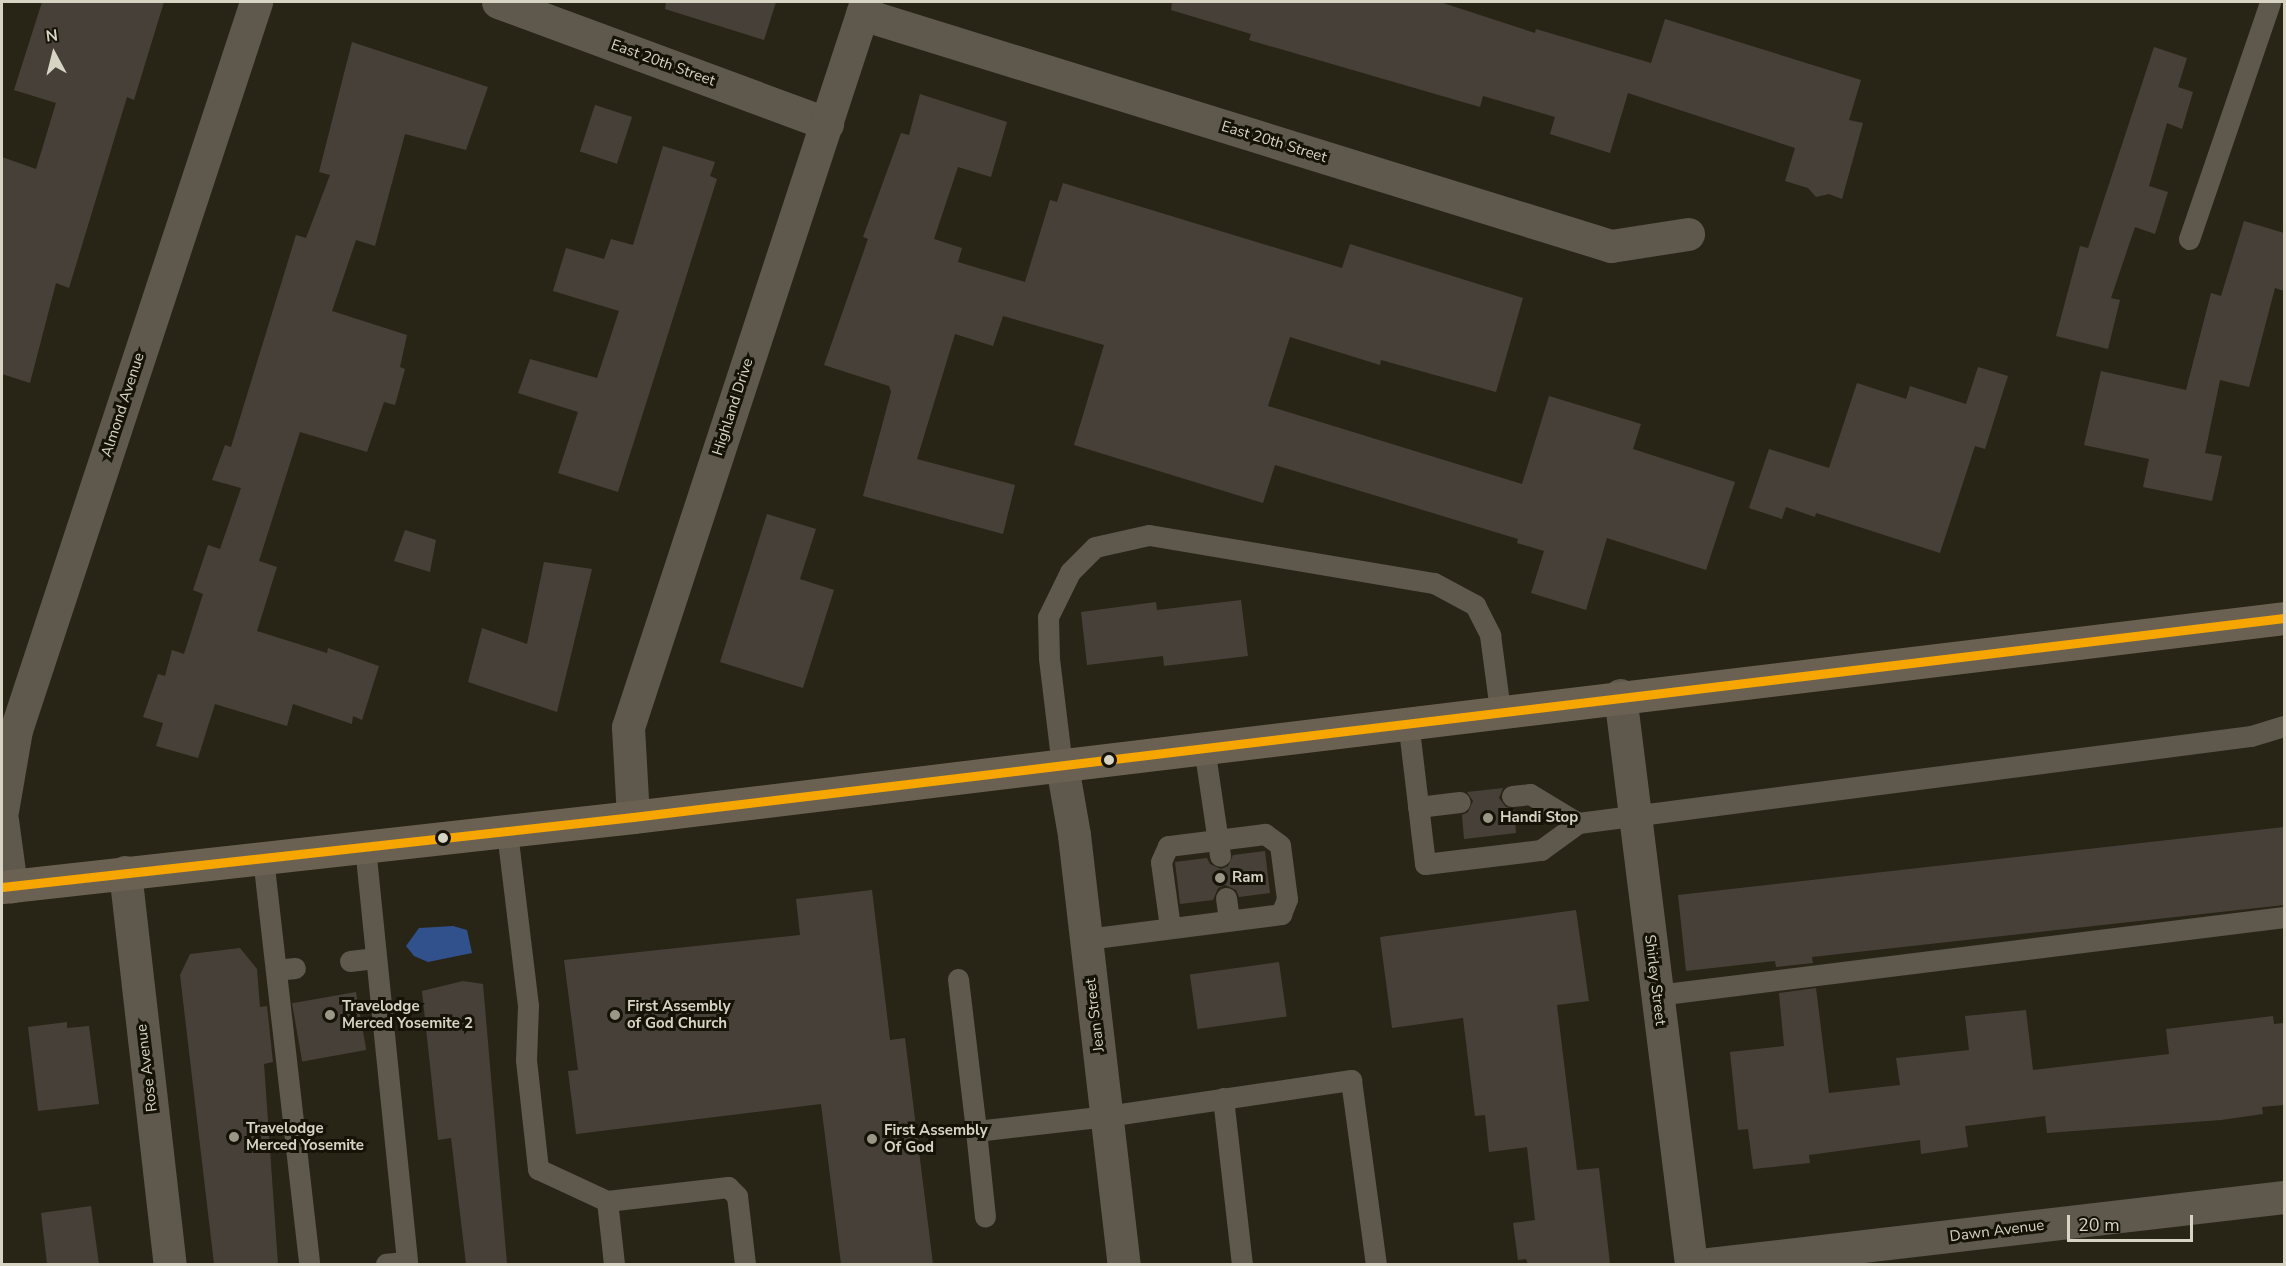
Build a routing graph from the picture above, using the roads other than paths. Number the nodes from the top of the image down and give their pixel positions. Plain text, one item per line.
1 (256, 2) edge
2 (498, 2) edge
3 (2270, 2) edge
4 (864, 8) edge
5 (827, 124) junction
6 (1688, 234) dead end
7 (2189, 239) dead end
8 (2284, 618) edge
9 (1620, 695) junction
10 (1500, 710) junction
11 (1408, 722) junction
12 (2284, 726) edge
13 (1204, 747) junction
14 (1062, 766) junction
15 (1512, 796) dead end
16 (1460, 802) dead end
17 (1418, 807) junction
18 (2, 811) edge
19 (1634, 815) junction
20 (633, 817) junction
21 (2, 820) edge
22 (1578, 823) junction
23 (507, 832) junction
24 (365, 847) junction
25 (1219, 847) junction
26 (263, 858) junction
27 (125, 872) junction
28 (6, 887) edge
29 (1226, 898) dead end
30 (2284, 917) edge
31 (1229, 920) junction
32 (1170, 927) junction
33 (1087, 939) junction
34 (376, 958) junction
35 (350, 962) dead end
36 (958, 979) dead end
37 (1657, 995) junction
38 (1223, 1098) junction
39 (1107, 1116) junction
40 (976, 1131) junction
41 (2284, 1197) edge
42 (607, 1201) junction
43 (985, 1217) dead end
44 (170, 1264) edge
45 (309, 1264) edge
46 (386, 1264) edge
47 (614, 1264) edge
48 (745, 1264) edge
49 (1124, 1264) edge
50 (1242, 1264) edge
51 (1376, 1264) edge
52 (1691, 1264) edge
53 (1709, 1264) edge

1 - 18 street, Almond Avenue
2 - 5 street, East 20th Street
3 - 7 lane
4 - 5 street, Highland Drive
4 - 6 street, East 20th Street
5 - 20 street, Highland Drive
8 - 9 main road
9 - 10 main road
9 - 19 street, Shirley Street
10 - 11 main road
10 - 14 lane
11 - 13 main road
11 - 17 lane
12 - 19 lane
13 - 14 main road
13 - 25 lane
14 - 20 main road
14 - 33 street, Jean Street
15 - 22 lane
16 - 17 lane
17 - 22 lane
19 - 22 lane
19 - 37 street, Shirley Street
20 - 23 main road
21 - 28 street
23 - 24 main road
23 - 42 lane
24 - 26 main road
24 - 34 lane
25 - 31 lane
25 - 32 lane
26 - 27 main road
26 - 45 lane
27 - 28 main road
27 - 44 street, Rose Avenue
29 - 31 lane
30 - 37 lane
31 - 32 lane
32 - 33 lane
33 - 39 street, Jean Street
34 - 35 lane
34 - 46 lane
36 - 40 lane
37 - 52 street, Shirley Street
38 - 39 lane
38 - 50 lane
38 - 51 lane
39 - 40 lane
39 - 49 street, Jean Street
40 - 43 lane
41 - 53 street, Dawn Avenue
42 - 47 lane
42 - 48 lane

